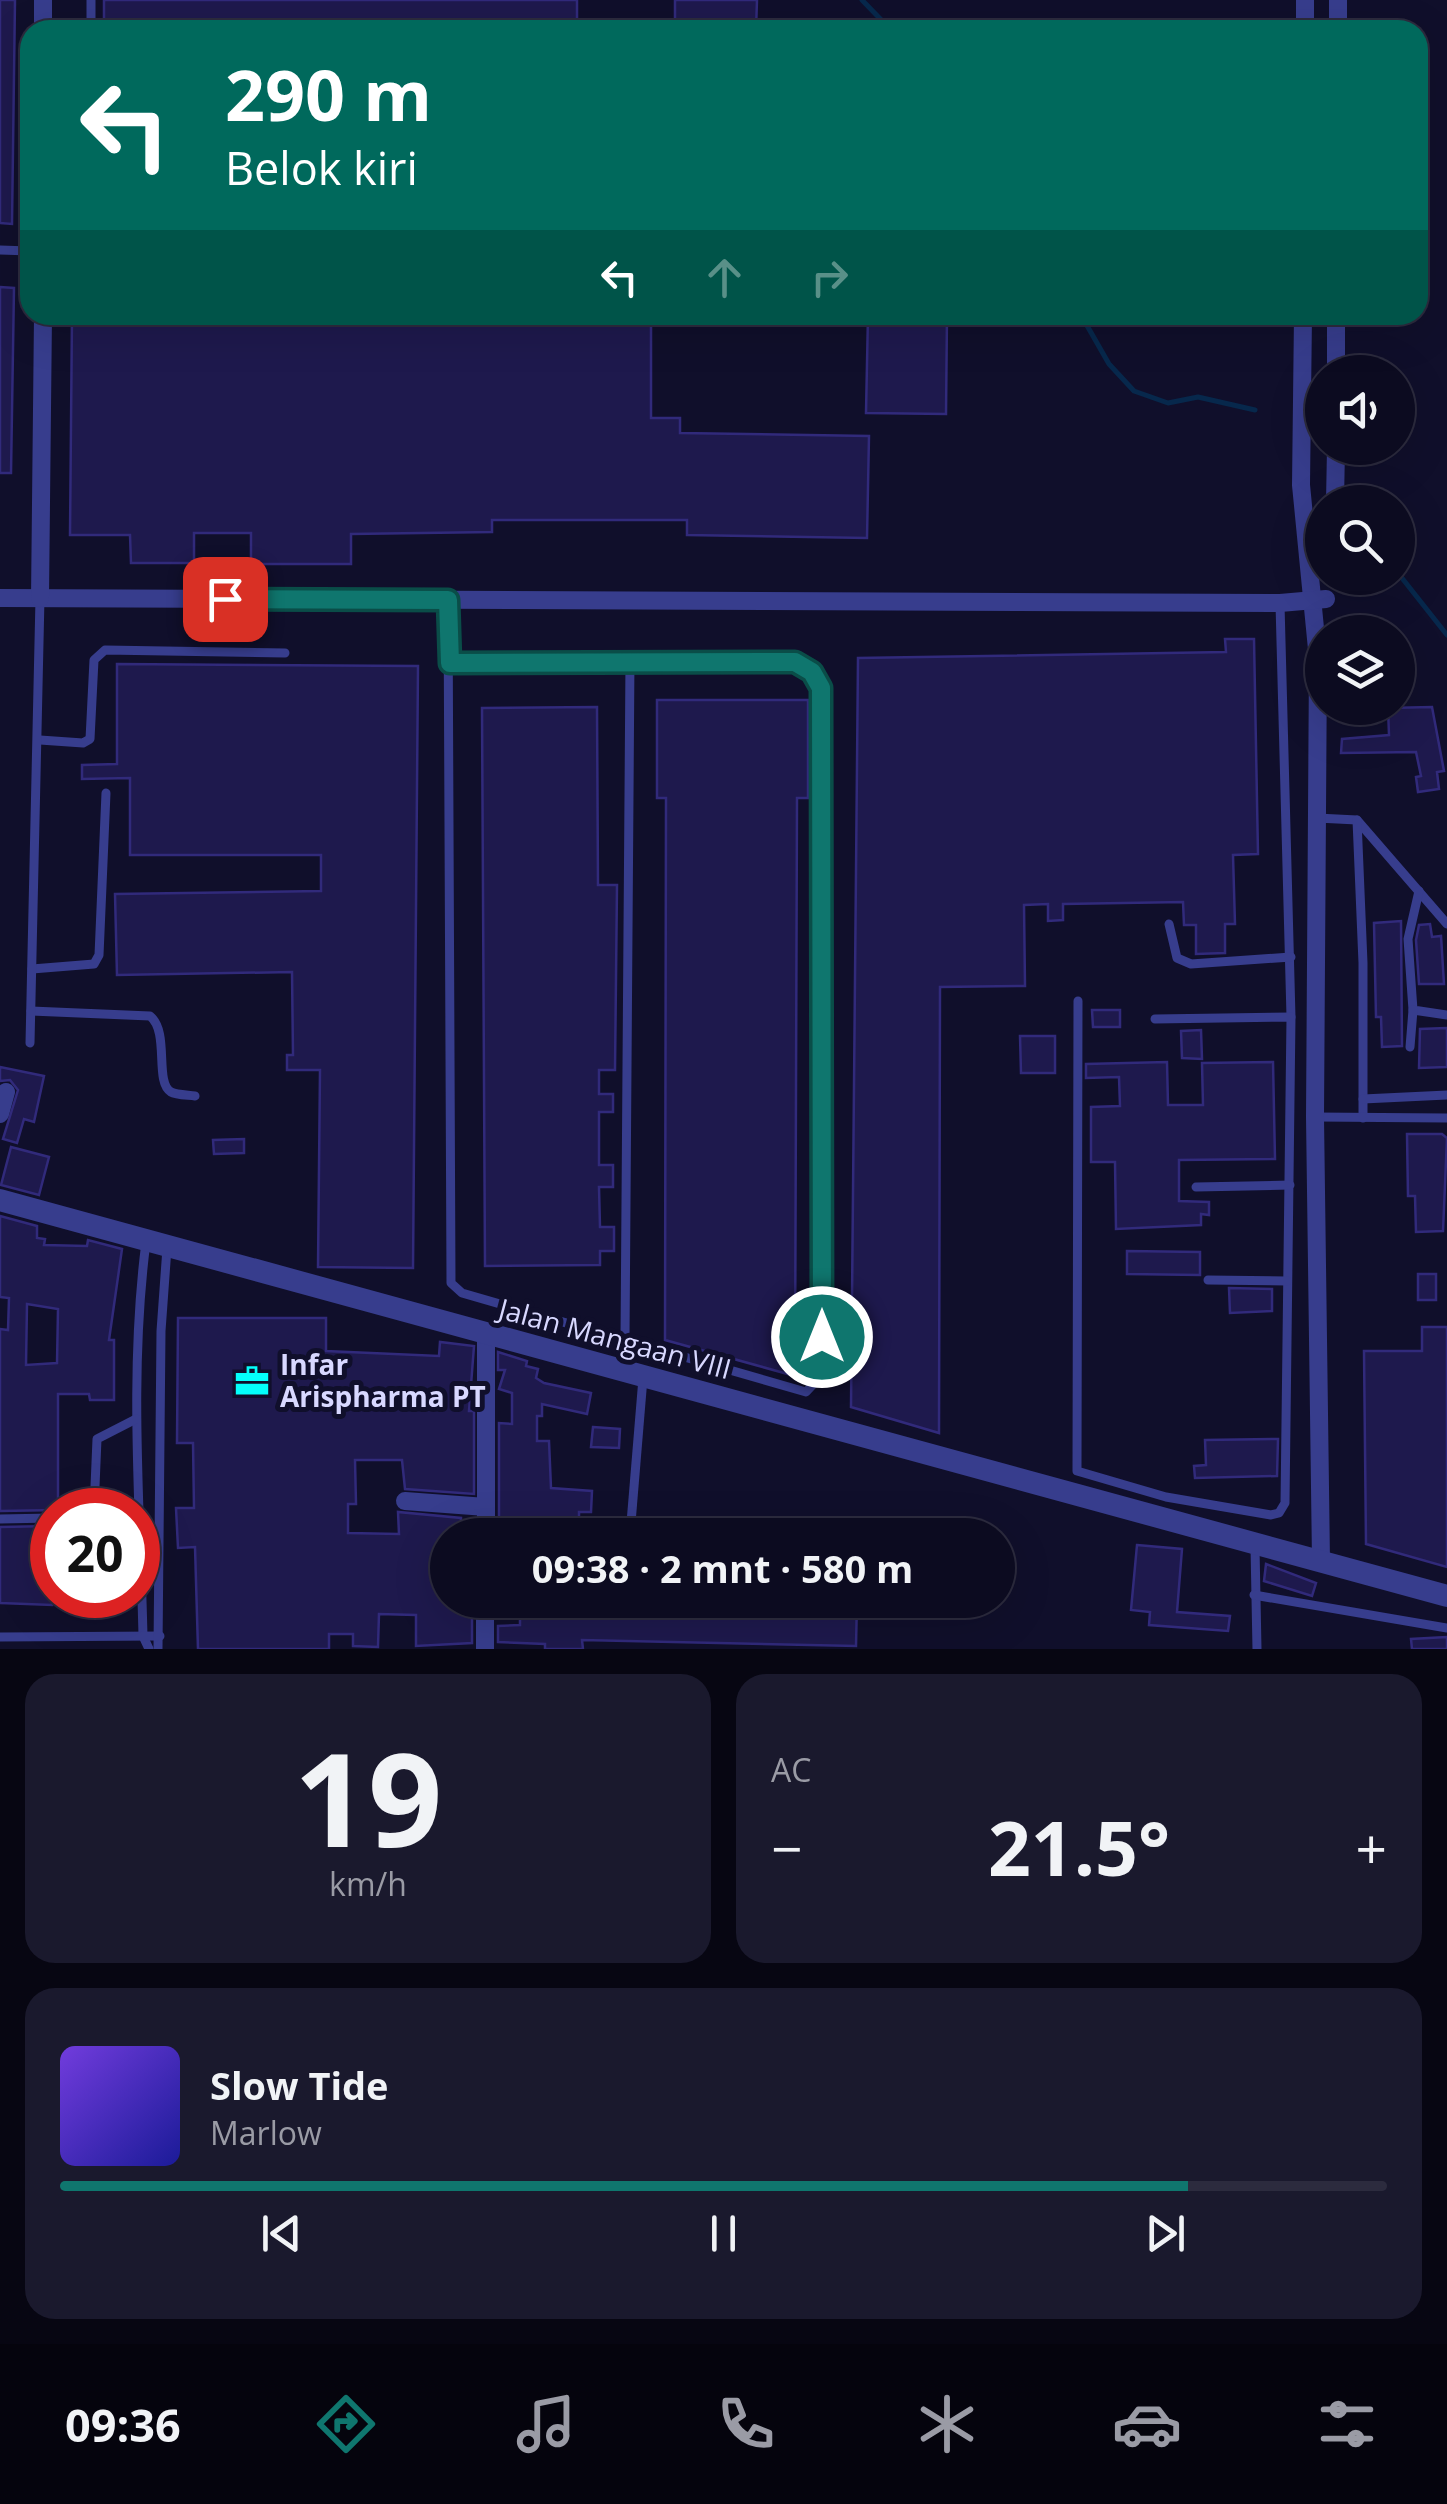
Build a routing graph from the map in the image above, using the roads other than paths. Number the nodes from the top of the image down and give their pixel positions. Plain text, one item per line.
1 (43, 325) edge
2 (1303, 325) edge
3 (1336, 325) edge
4 (1336, 355) edge
5 (1322, 595) edge
6 (0, 598) edge
7 (40, 598) junction
8 (448, 600) junction
9 (1319, 600) junction
10 (1280, 603) junction
11 (1318, 615) edge
12 (285, 653) dead end
13 (630, 659) junction
14 (450, 663) junction
15 (1319, 725) edge
16 (40, 740) junction
17 (106, 792) dead end
18 (1317, 818) junction
19 (1356, 820) junction
20 (1419, 891) junction
21 (1168, 924) dead end
22 (1447, 924) edge
23 (1291, 958) junction
24 (32, 969) junction
25 (1078, 1001) dead end
26 (1413, 1010) junction
27 (31, 1011) junction
28 (1447, 1015) edge
29 (1291, 1016) junction
30 (1154, 1020) dead end
31 (30, 1043) dead end
32 (1410, 1047) dead end
33 (6, 1092) dead end
34 (1447, 1095) edge
35 (195, 1096) dead end
36 (1363, 1099) junction
37 (0, 1114) edge
38 (1316, 1117) junction
39 (1362, 1118) junction
40 (1447, 1118) edge
41 (1290, 1185) junction
42 (1196, 1187) dead end
43 (0, 1200) edge
44 (157, 1245) junction
45 (1208, 1280) dead end
46 (1287, 1281) junction
47 (486, 1334) junction
48 (625, 1339) junction
49 (644, 1378) junction
50 (136, 1418) junction
51 (94, 1488) edge
52 (138, 1488) edge
53 (158, 1488) edge
54 (406, 1502) dead end
55 (486, 1507) junction
56 (30, 1518) edge
57 (486, 1518) edge
58 (632, 1518) edge
59 (0, 1519) edge
60 (1255, 1544) junction
61 (1321, 1561) junction
62 (1254, 1595) junction
63 (1447, 1596) edge
64 (143, 1618) edge
65 (160, 1618) edge
66 (485, 1618) edge
67 (1447, 1628) edge
68 (144, 1636) junction
69 (160, 1636) junction
70 (0, 1638) edge
71 (149, 1649) edge
72 (158, 1649) edge
73 (485, 1649) edge
74 (1256, 1649) edge

1 - 7 street
2 - 9 street
3 - 4 street
5 - 9 street
6 - 7 street
7 - 8 street
7 - 16 lane
8 - 10 street
8 - 14 lane
9 - 10 street
9 - 11 street
10 - 23 lane
12 - 16 lane
13 - 14 lane
13 - 48 lane
13 - 48 lane
14 - 48 lane
15 - 18 street
16 - 24 lane
17 - 24 lane
18 - 19 lane
18 - 38 street
19 - 20 lane
19 - 36 lane
20 - 22 lane
20 - 26 lane
21 - 23 lane
23 - 29 lane
24 - 27 lane
25 - 46 lane
26 - 28 lane
26 - 32 lane
27 - 31 lane
27 - 35 lane
29 - 30 lane
29 - 41 lane
33 - 37 street
34 - 36 lane
36 - 39 lane
38 - 39 lane
38 - 61 street
39 - 40 lane
41 - 42 lane
41 - 46 lane
43 - 44 street, Jalan Mangaan VIII
44 - 47 street, Jalan Mangaan VIII
44 - 50 lane
44 - 53 lane
45 - 46 lane
47 - 49 street, Jalan Mangaan VIII
47 - 55 street
49 - 58 lane
49 - 60 street, Jalan Mangaan VIII
50 - 51 lane
50 - 52 lane
54 - 55 street
55 - 57 street
56 - 59 lane
60 - 61 street, Jalan Mangaan VIII
60 - 62 lane
61 - 63 street, Jalan Mangaan VIII
62 - 67 lane
62 - 74 lane
64 - 68 lane
65 - 69 lane
66 - 73 street
68 - 69 lane
68 - 70 lane
68 - 71 lane
69 - 72 lane

